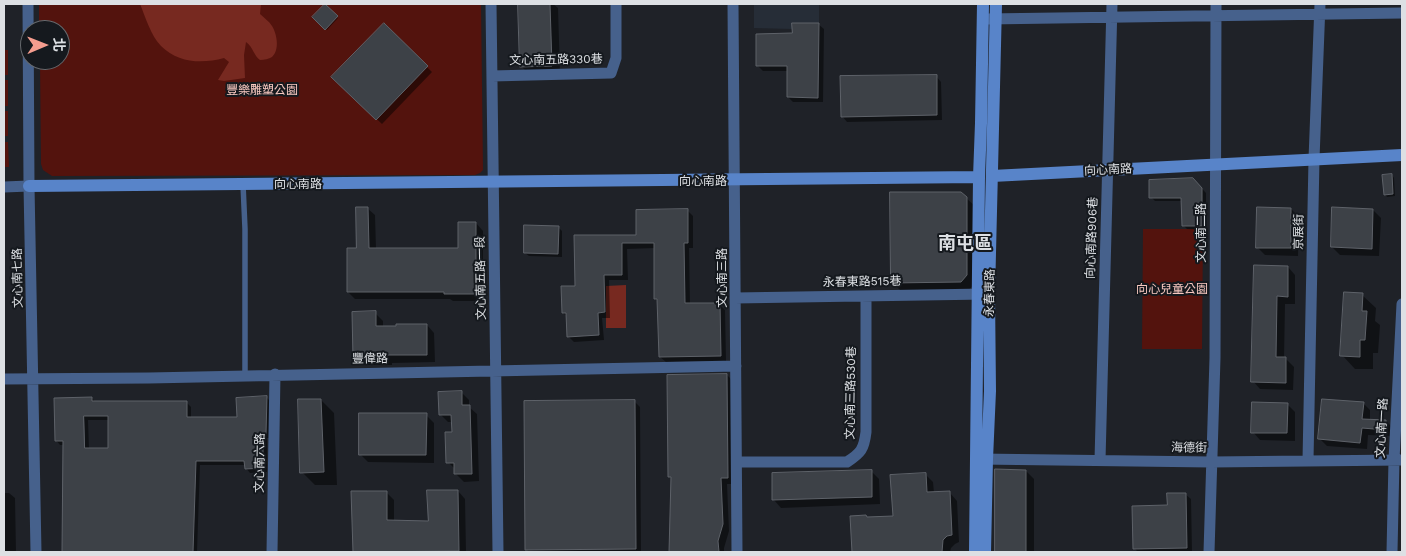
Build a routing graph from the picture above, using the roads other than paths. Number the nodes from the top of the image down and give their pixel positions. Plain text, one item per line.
1 (28, 4) edge
2 (491, 4) edge
3 (616, 4) edge
4 (733, 4) edge
5 (983, 4) edge
6 (996, 4) edge
7 (1112, 4) edge
8 (1320, 9) edge
9 (1216, 10) edge
10 (1402, 13) edge
11 (1112, 17) junction
12 (989, 19) junction
13 (492, 76) junction
14 (1402, 155) edge
15 (1314, 159) junction
16 (1215, 165) junction
17 (1108, 170) junction
18 (992, 176) junction
19 (979, 177) junction
20 (734, 180) junction
21 (493, 182) junction
22 (243, 184) junction
23 (29, 186) junction
24 (4, 187) edge
25 (983, 294) junction
26 (866, 296) junction
27 (736, 298) junction
28 (1402, 304) edge
29 (736, 366) junction
30 (496, 370) junction
31 (275, 374) junction
32 (245, 376) junction
33 (4, 379) edge
34 (34, 379) junction
35 (981, 459) junction
36 (1100, 460) junction
37 (1308, 460) junction
38 (1399, 460) edge
39 (737, 462) junction
40 (1211, 462) junction
41 (36, 552) edge
42 (272, 552) edge
43 (498, 552) edge
44 (737, 552) edge
45 (975, 552) edge
46 (985, 552) edge
47 (1209, 552) edge
48 (1392, 552) edge

1 - 23 street, 文心南七路
2 - 13 street, 文心南五路一段
3 - 13 street, 文心南五路330巷
4 - 20 street, 文心南三路
5 - 12 street, 永春東路
6 - 12 street, 永春東路
7 - 11 street, 向心南路906巷
8 - 9 street
8 - 10 street
8 - 15 street, 京展街
9 - 11 street
9 - 16 street, 文心南二路
11 - 12 street
11 - 17 street, 向心南路906巷
12 - 18 street, 永春東路
12 - 19 street, 永春東路
13 - 21 street, 文心南五路一段
14 - 15 street, 向心南路
15 - 16 street, 向心南路
15 - 37 street, 京展街
16 - 17 street, 向心南路
16 - 40 street, 文心南二路
17 - 18 street, 向心南路
17 - 36 street, 向心南路906巷
18 - 19 street, 向心南路
18 - 25 street, 永春東路
19 - 20 street, 向心南路
19 - 25 street, 永春東路
20 - 21 street, 向心南路
20 - 27 street, 文心南三路
21 - 22 street, 向心南路
21 - 30 street, 文心南五路一段
22 - 23 street, 向心南路
22 - 32 lane
23 - 24 street, 向心南路
23 - 34 street, 文心南七路
25 - 26 street, 永春東路515巷
25 - 35 street, 永春東路
26 - 27 street, 永春東路515巷
26 - 39 street, 文心南三路530巷
27 - 29 street, 文心南三路
28 - 38 street, 文心南一路
29 - 30 street, 豐偉路
29 - 39 street, 文心南三路
30 - 31 street, 豐偉路
30 - 43 street, 文心南五路一段
31 - 32 street, 豐偉路
31 - 42 street, 文心南六路
32 - 34 street, 豐偉路
33 - 34 street, 豐偉路
34 - 41 street, 文心南七路
35 - 36 street, 海德街
35 - 45 street, 永春東路
35 - 46 street, 永春東路
36 - 40 street, 海德街
37 - 38 street, 海德街
37 - 40 street, 海德街
38 - 48 street, 文心南一路
39 - 44 street, 文心南三路
40 - 47 street, 文心南二路

